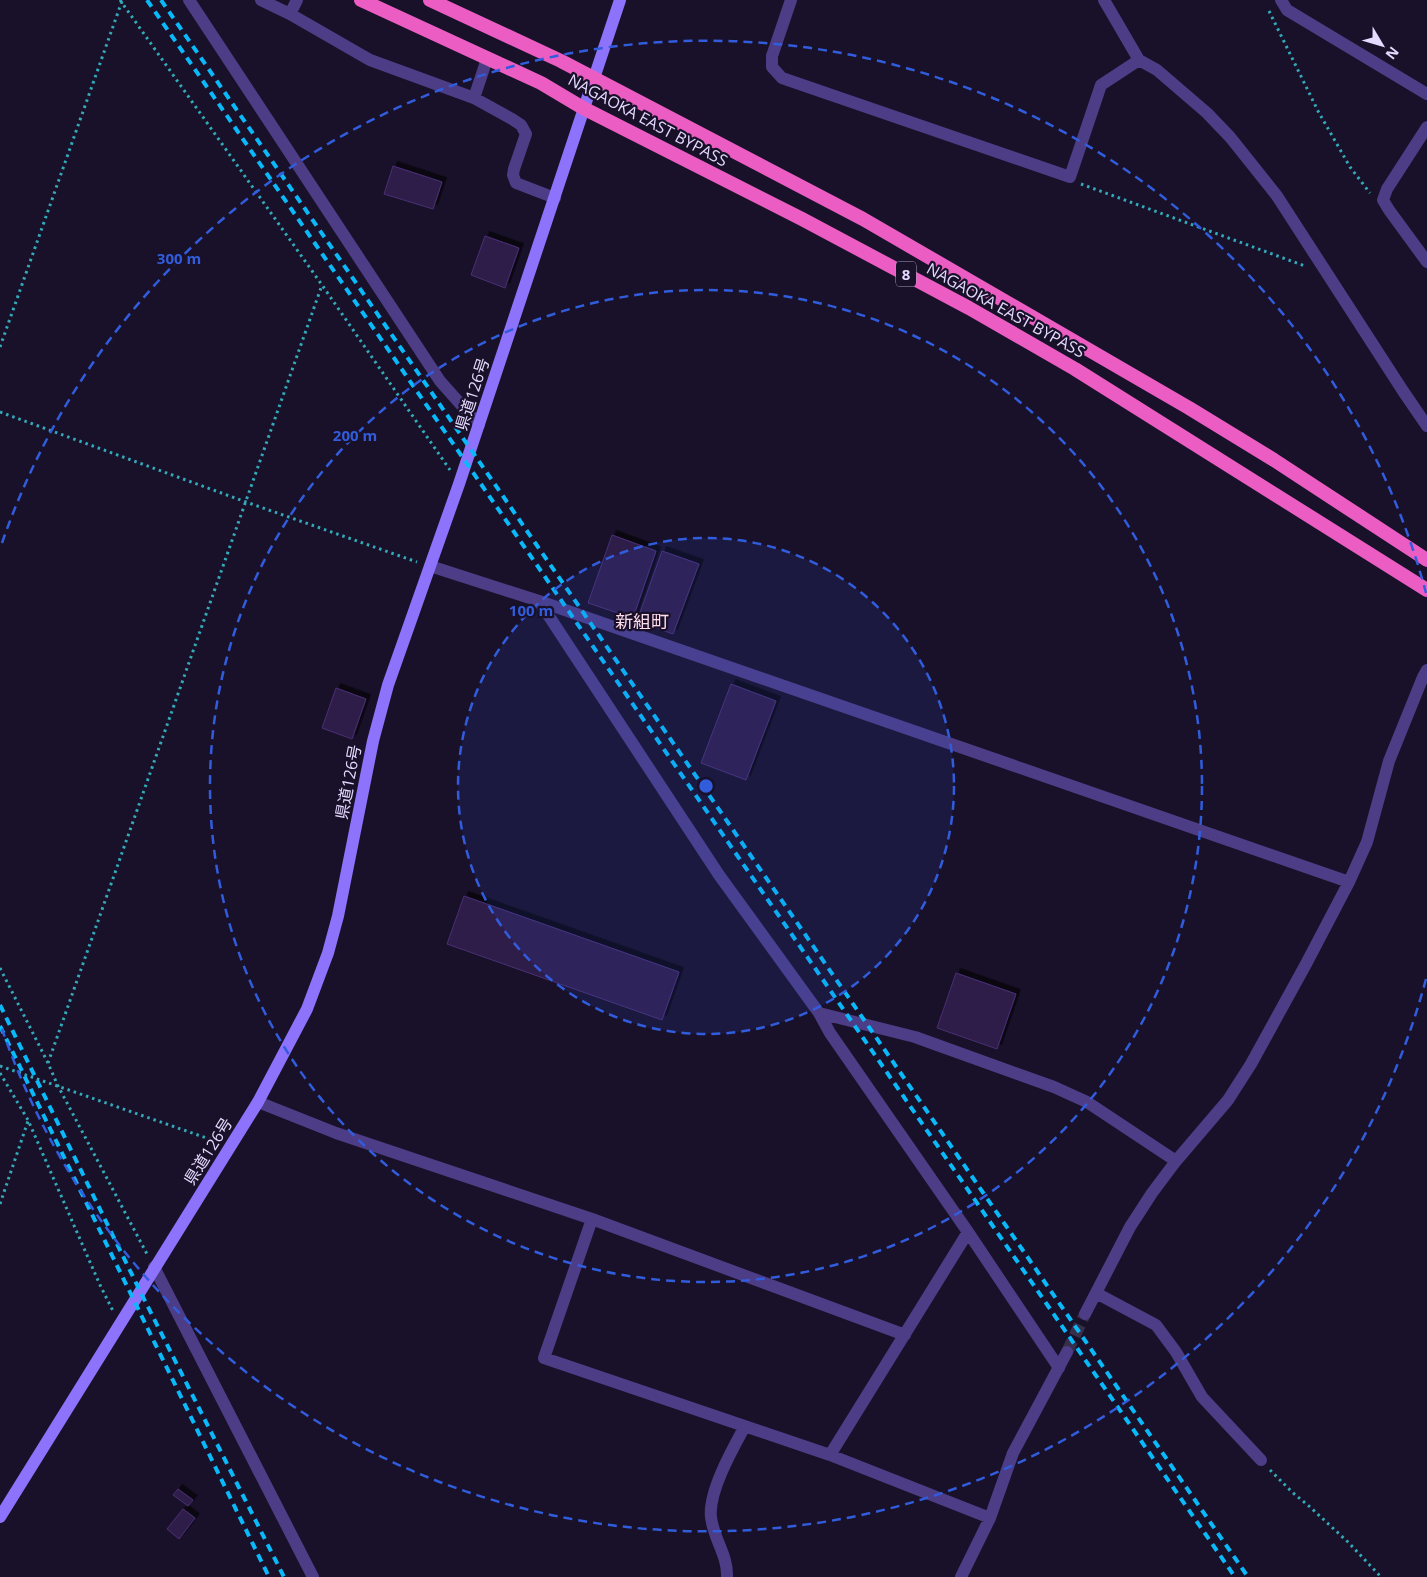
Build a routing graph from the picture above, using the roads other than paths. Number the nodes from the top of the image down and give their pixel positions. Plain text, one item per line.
1 (189, 0) edge
2 (261, 0) edge
3 (297, 0) edge
4 (361, 0) edge
5 (430, 0) edge
6 (620, 0) edge
7 (791, 0) edge
8 (1104, 0) edge
9 (1281, 0) edge
10 (290, 14) junction
11 (487, 59) junction
12 (1139, 60) junction
13 (594, 78) junction
14 (1427, 94) edge
15 (474, 98) junction
16 (583, 108) junction
17 (1427, 127) edge
18 (555, 198) junction
19 (1427, 262) edge
20 (479, 425) junction
21 (1427, 426) edge
22 (1427, 560) edge
23 (430, 566) junction
24 (1427, 590) edge
25 (539, 601) junction
26 (1427, 670) edge
27 (1349, 882) junction
28 (819, 1013) junction
29 (258, 1102) junction
30 (1176, 1161) junction
31 (592, 1219) junction
32 (968, 1232) junction
33 (154, 1267) junction
34 (1096, 1294) junction
35 (1085, 1314) tunnel mouth
36 (904, 1335) junction
37 (1067, 1352) tunnel mouth
38 (1059, 1368) junction
39 (745, 1426) junction
40 (830, 1456) junction
41 (1261, 1460) road end
42 (0, 1517) edge
43 (990, 1518) junction
44 (313, 1577) edge
45 (727, 1577) edge
46 (961, 1577) edge

1 - 20 street
2 - 10 street
3 - 10 street
4 - 11 highway, NAGAOKA EAST BYPASS / 8
5 - 13 highway, NAGAOKA EAST BYPASS / 8
6 - 13 main road, 県道126号
7 - 12 street
8 - 12 street
9 - 14 street
10 - 15 street
11 - 15 street
11 - 16 highway, NAGAOKA EAST BYPASS / 8
12 - 21 street
13 - 16 main road, 県道126号
13 - 22 highway, NAGAOKA EAST BYPASS / 8
15 - 18 street
16 - 18 main road, 県道126号
16 - 24 highway, NAGAOKA EAST BYPASS / 8
17 - 19 street
18 - 20 main road, 県道126号
20 - 23 main road, 県道126号
23 - 25 street
23 - 29 main road, 県道126号
25 - 27 street
25 - 28 street
26 - 27 street
27 - 30 street
28 - 30 street
28 - 32 street
29 - 31 street
29 - 33 main road, 県道126号
30 - 34 street
31 - 36 street
31 - 39 street
32 - 36 street
32 - 38 street
33 - 42 main road, 県道126号
33 - 44 street
34 - 35 street
34 - 41 street
36 - 40 street
37 - 38 street
38 - 43 street
39 - 40 street
39 - 45 street
40 - 43 street
43 - 46 street

